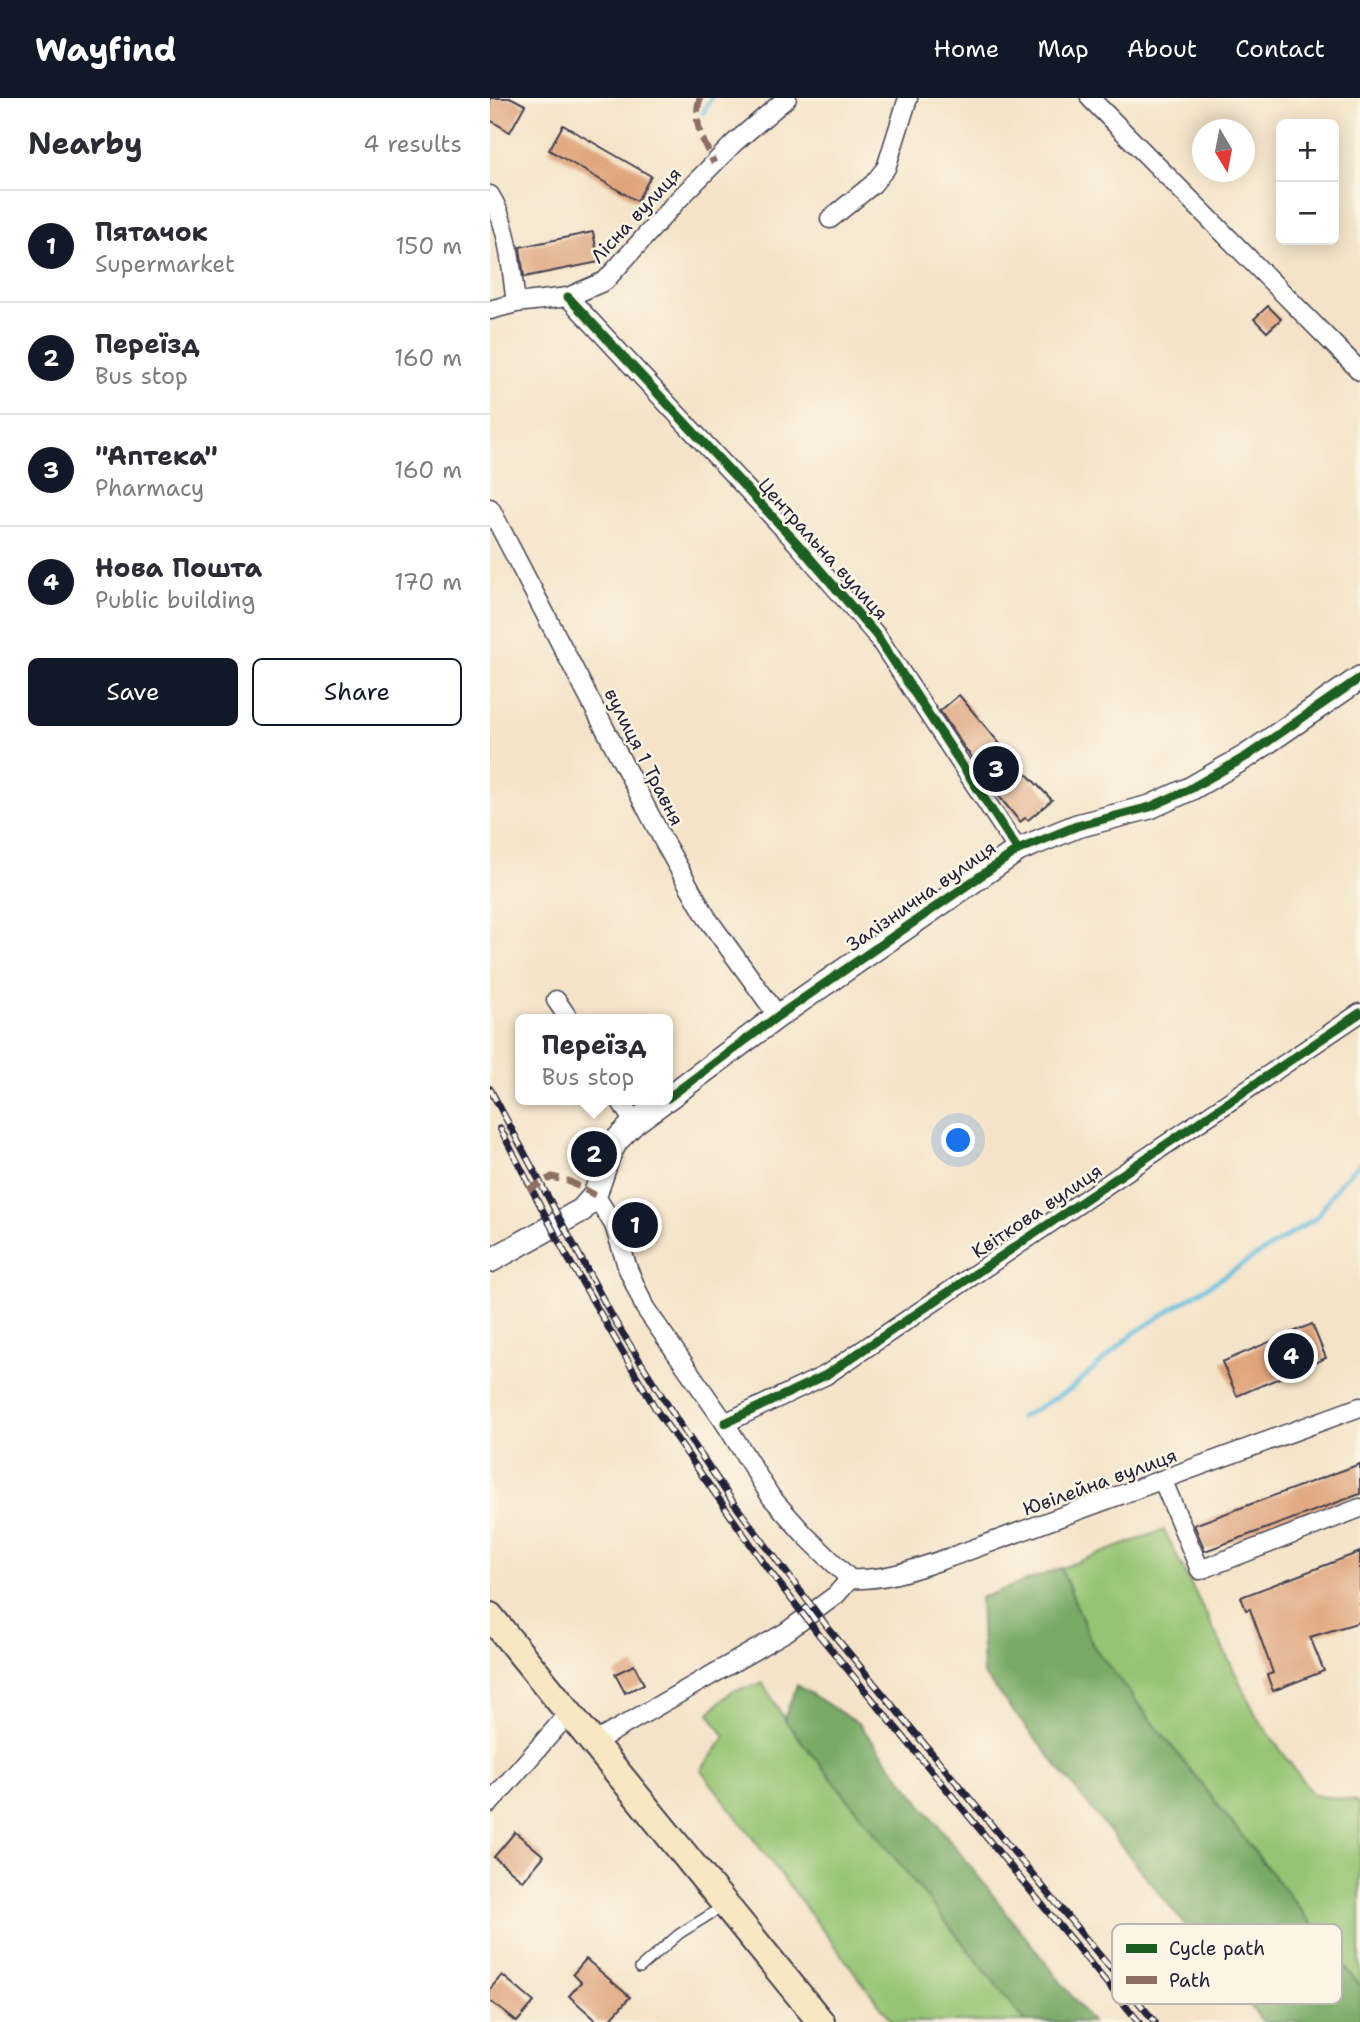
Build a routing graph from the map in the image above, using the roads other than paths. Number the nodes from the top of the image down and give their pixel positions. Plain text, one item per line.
1 (787, 98) edge
2 (908, 98) edge
3 (1090, 98) edge
4 (490, 195) edge
5 (830, 219) dead end
6 (568, 297) junction
7 (516, 303) junction
8 (490, 310) edge
9 (1360, 371) edge
10 (490, 508) edge
11 (1360, 678) edge
12 (1018, 850) junction
13 (556, 1000) dead end
14 (1360, 1013) edge
15 (566, 1014) edge
16 (778, 1016) junction
17 (673, 1094) edge
18 (623, 1105) edge
19 (658, 1105) edge
20 (635, 1123) junction
21 (595, 1195) junction
22 (490, 1261) edge
23 (1360, 1407) edge
24 (724, 1423) junction
25 (1163, 1481) junction
26 (1360, 1508) edge
27 (850, 1578) junction
28 (490, 1616) edge
29 (569, 1713) junction
30 (593, 1743) junction
31 (490, 1803) edge
32 (726, 1904) junction
33 (640, 1968) dead end
34 (821, 2022) edge

1 - 6 street, Лісна вулиця
2 - 5 street
3 - 9 street
4 - 7 street
6 - 7 street, Лісна вулиця
6 - 12 street, Центральна вулиця
7 - 8 street, Лісна вулиця
10 - 16 street, вулиця 1 Травня
11 - 12 street, Залізнична вулиця
12 - 16 street, Залізнична вулиця
13 - 15 street
14 - 24 street, Квіткова вулиця
16 - 17 street, Залізнична вулиця
18 - 20 street
19 - 20 street, Залізнична вулиця
20 - 21 street, Залізнична вулиця
21 - 22 street
21 - 24 street
23 - 25 street, Ювілейна вулиця
24 - 27 street
25 - 26 street
25 - 27 street, Ювілейна вулиця
27 - 30 street
28 - 29 main road
29 - 30 main road
29 - 31 street
30 - 32 main road
32 - 33 lane
32 - 34 main road

